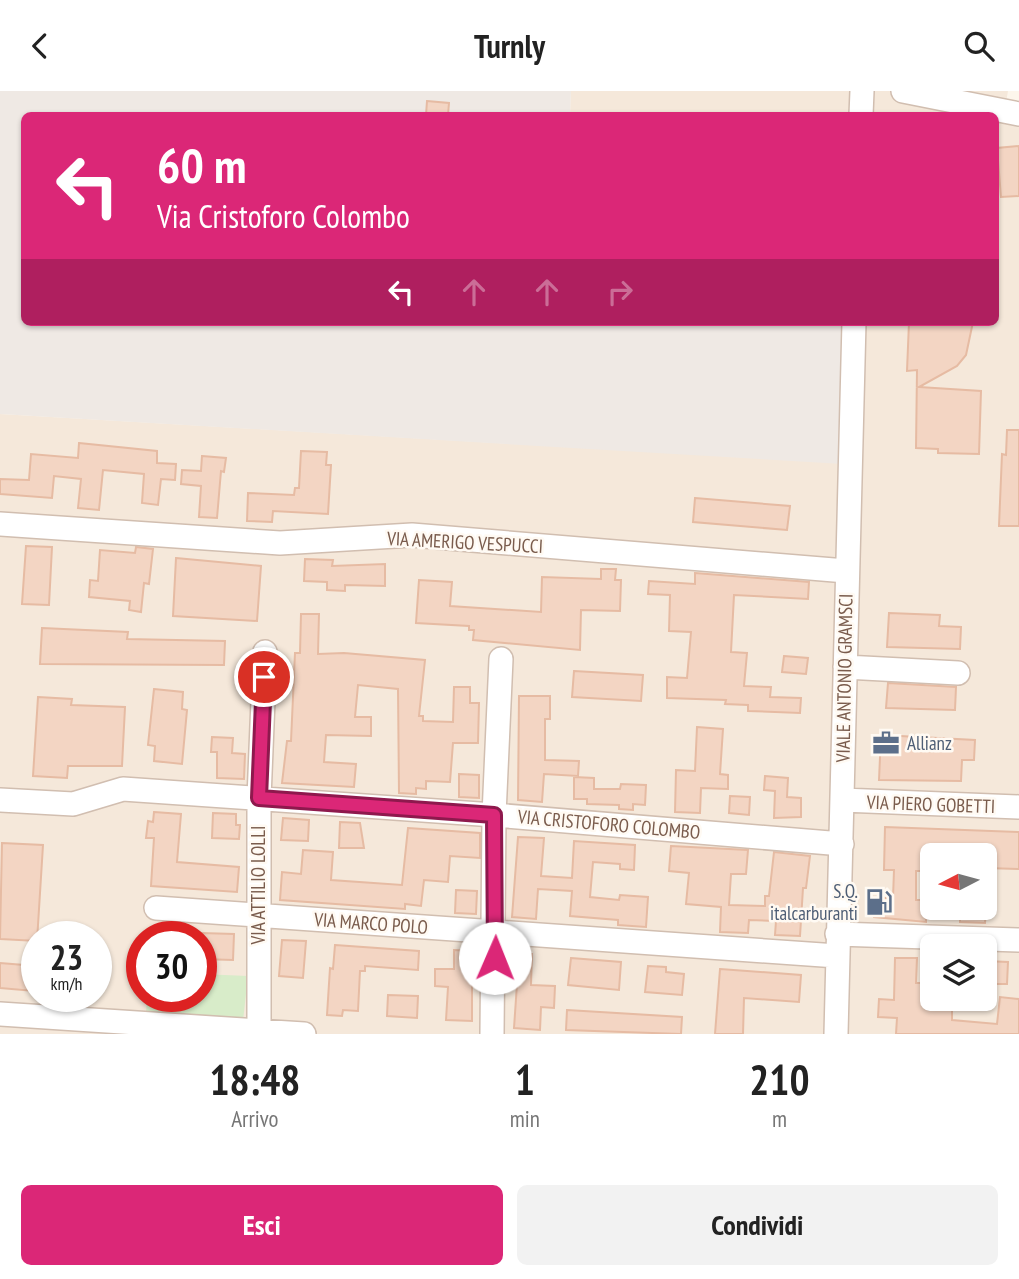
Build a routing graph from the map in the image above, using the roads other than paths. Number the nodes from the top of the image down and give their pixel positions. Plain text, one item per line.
1 (862, 91) edge
2 (903, 91) edge
3 (861, 112) edge
4 (1019, 114) edge
5 (855, 326) edge
6 (0, 524) edge
7 (846, 571) junction
8 (265, 652) dead end
9 (501, 659) dead end
10 (845, 667) junction
11 (958, 673) dead end
12 (259, 798) junction
13 (0, 800) edge
14 (842, 800) junction
15 (1019, 807) edge
16 (494, 815) junction
17 (842, 844) junction
18 (156, 908) dead end
19 (258, 915) junction
20 (495, 932) junction
21 (1019, 940) edge
22 (837, 945) junction
23 (0, 1014) edge
24 (128, 1028) edge
25 (259, 1033) edge
26 (304, 1034) edge
27 (492, 1034) edge
28 (836, 1034) edge

1 - 3 street
2 - 4 street
5 - 7 street, VIALE ANTONIO GRAMSCI
6 - 7 street, VIA AMERIGO VESPUCCI
7 - 10 street, VIALE ANTONIO GRAMSCI
8 - 12 street, VIA ATTILIO LOLLI
9 - 16 street
10 - 11 street
10 - 14 street, VIALE ANTONIO GRAMSCI
12 - 13 street, VIA CRISTOFORO COLOMBO
12 - 16 street, VIA CRISTOFORO COLOMBO
12 - 19 street, VIA ATTILIO LOLLI
14 - 15 street, VIA PIERO GOBETTI
14 - 17 street, VIALE ANTONIO GRAMSCI
16 - 17 street, VIA CRISTOFORO COLOMBO
16 - 20 street
17 - 22 street, VIALE ANTONIO GRAMSCI
18 - 19 street, VIA MARCO POLO
19 - 20 street, VIA MARCO POLO
19 - 25 street, VIA ATTILIO LOLLI
20 - 22 street, VIA MARCO POLO
20 - 27 street
21 - 22 street, VIA MARCO POLO
22 - 28 street, VIALE ANTONIO GRAMSCI
23 - 24 street
24 - 25 street
25 - 26 street

